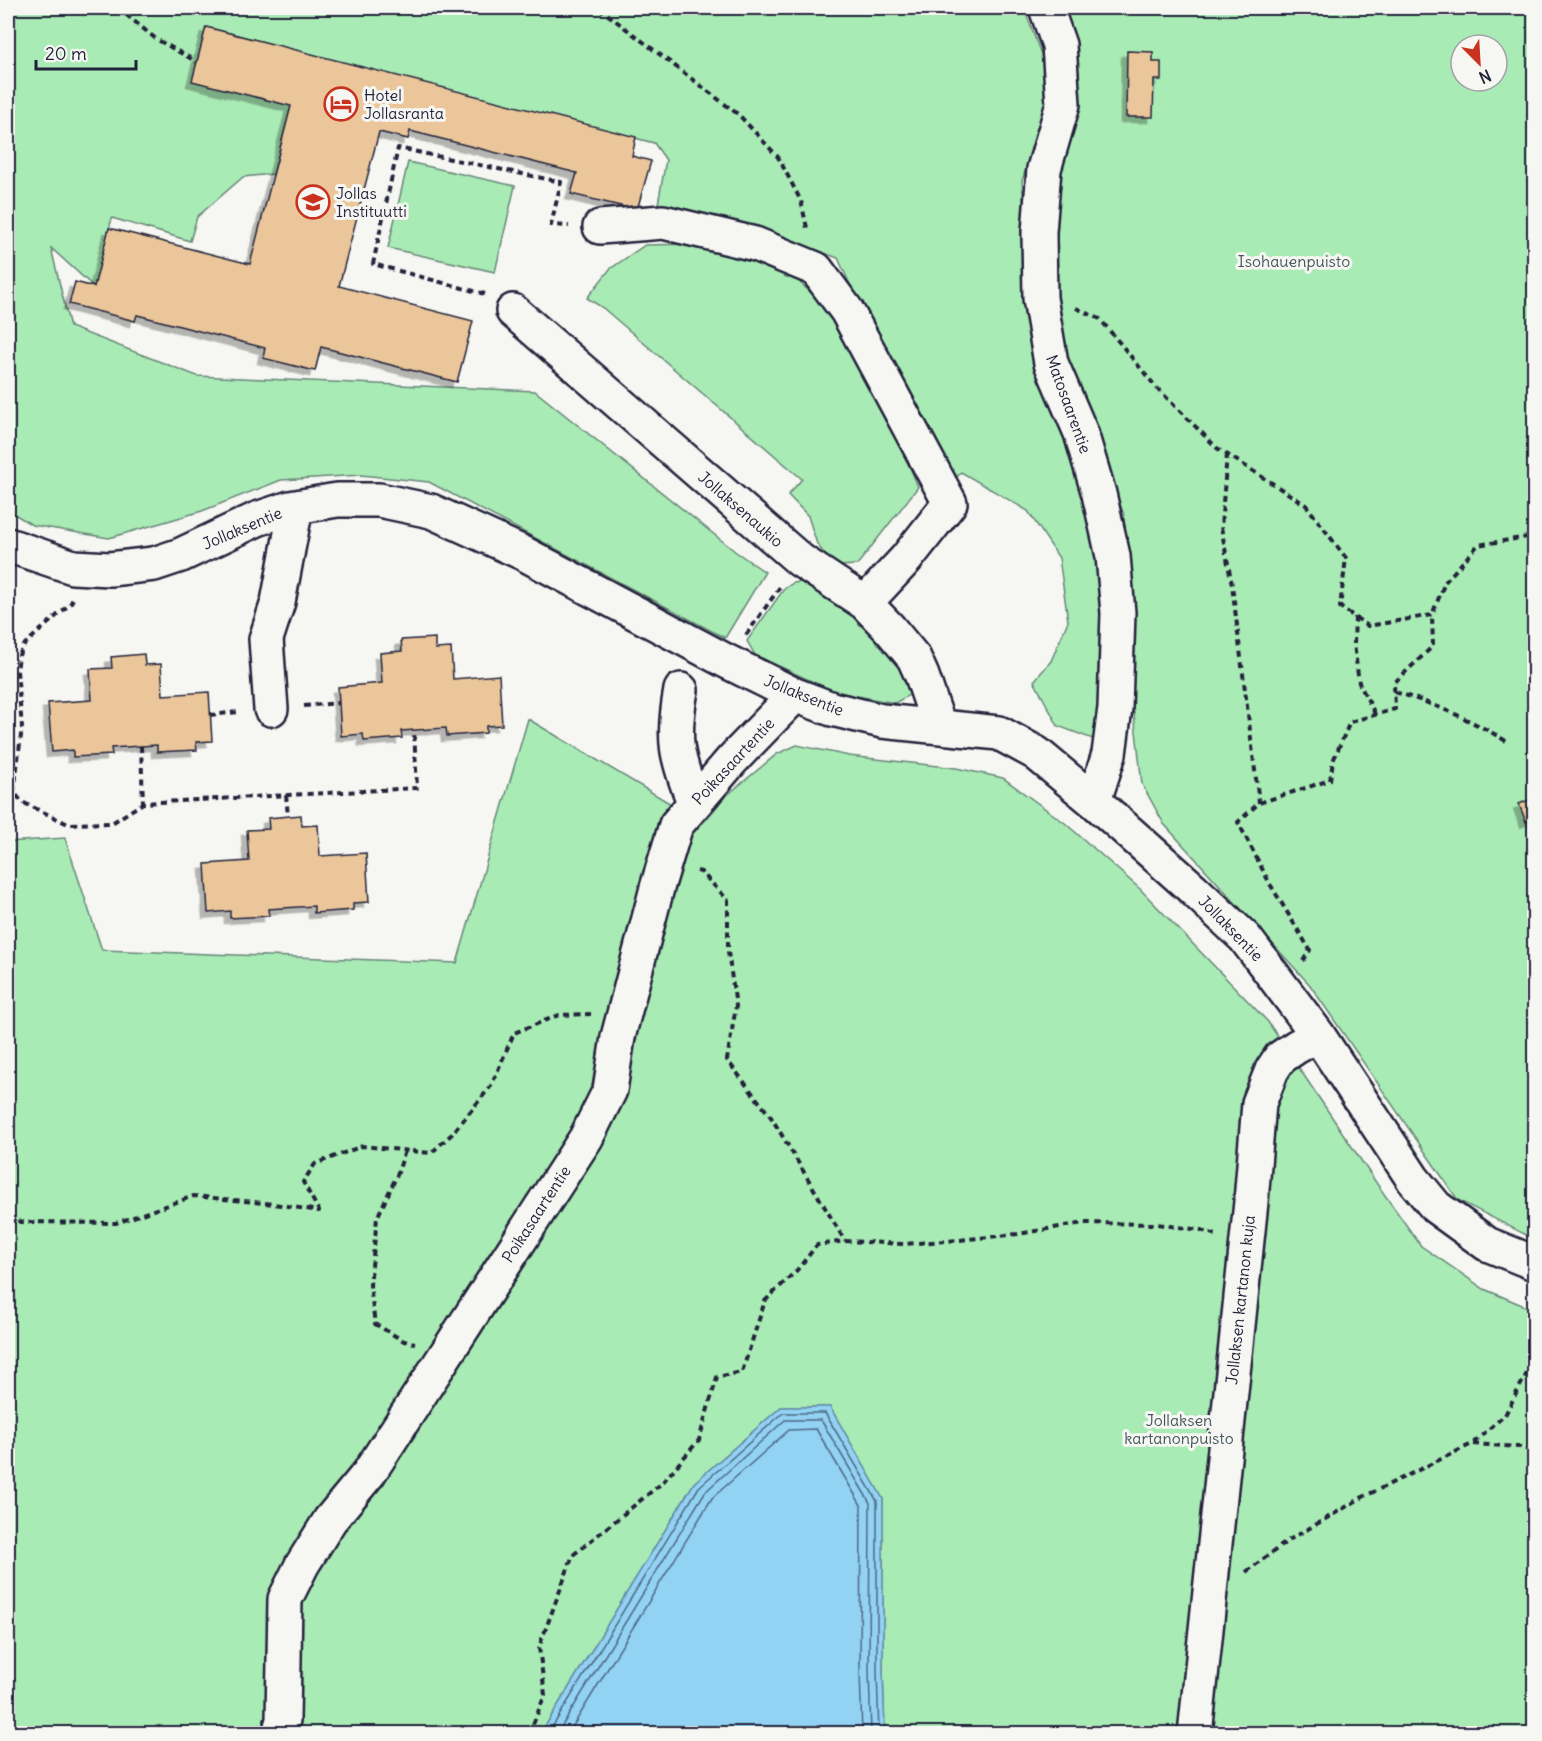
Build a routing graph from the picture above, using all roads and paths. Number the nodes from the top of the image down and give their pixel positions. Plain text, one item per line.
1 (118, 8) edge
2 (599, 8) edge
3 (1046, 8) edge
4 (197, 62) dead end
5 (600, 227) joint
6 (1039, 263) junction
7 (816, 269) junction
8 (513, 311) joint
9 (1227, 454) junction
10 (296, 507) junction
11 (1534, 536) edge
12 (8, 545) edge
13 (800, 560) junction
14 (87, 568) junction
15 (865, 603) junction
16 (1432, 615) junction
17 (1355, 617) junction
18 (744, 637) dead end
19 (681, 690) dead end
20 (1395, 692) junction
21 (795, 695) junction
22 (271, 709) dead end
23 (1375, 714) junction
24 (939, 726) junction
25 (414, 731) dead end
26 (1506, 741) dead end
27 (141, 746) dead end
28 (14, 792) junction
29 (286, 795) junction
30 (8, 796) edge
31 (1094, 801) junction
32 (694, 802) junction
33 (143, 803) junction
34 (1259, 803) junction
35 (288, 816) dead end
36 (664, 864) junction
37 (1284, 989) junction
38 (625, 1013) junction
39 (1318, 1035) junction
40 (405, 1151) junction
41 (8, 1218) edge
42 (845, 1241) junction
43 (1245, 1244) junction
44 (1534, 1263) edge
45 (448, 1350) junction
46 (1534, 1367) edge
47 (1472, 1444) junction
48 (1534, 1452) edge
49 (1209, 1603) junction
50 (279, 1734) edge
51 (529, 1734) edge
52 (1195, 1734) edge

1 - 4 path
2 - 7 path
3 - 6 street, Matosaarentie
5 - 7 street
5 - 8 path
6 - 9 path
6 - 31 street, Matosaarentie
7 - 15 street
8 - 13 street, Jollaksenaukio
9 - 17 path
9 - 34 path
10 - 14 street, Jollaksentie
10 - 21 street, Jollaksentie
10 - 22 street
11 - 16 path
12 - 14 street, Jollaksentie
13 - 15 street, Jollaksenaukio
13 - 18 path
14 - 28 path
15 - 24 street, Jollaksenaukio
16 - 17 path
16 - 20 path
17 - 23 path
19 - 32 street
20 - 23 path
20 - 26 path
21 - 24 street, Jollaksentie
21 - 32 street, Poikasaartentie
23 - 34 path
24 - 31 street, Jollaksentie
25 - 29 path
27 - 33 path
28 - 30 path
28 - 33 path
29 - 33 path
29 - 35 path
31 - 37 street, Jollaksentie
32 - 36 street, Poikasaartentie
34 - 37 path
36 - 38 street, Poikasaartentie
36 - 42 path
37 - 39 street, Jollaksentie
38 - 40 path
38 - 45 street, Poikasaartentie
39 - 43 street, Jollaksen kartanon kuja
39 - 44 street, Jollaksentie
40 - 41 path
40 - 45 path
42 - 43 path
42 - 51 path
43 - 49 street, Jollaksen kartanon kuja
45 - 50 street, Poikasaartentie
46 - 47 path
47 - 48 path
47 - 49 path
49 - 52 street, Jollaksen kartanon kuja

